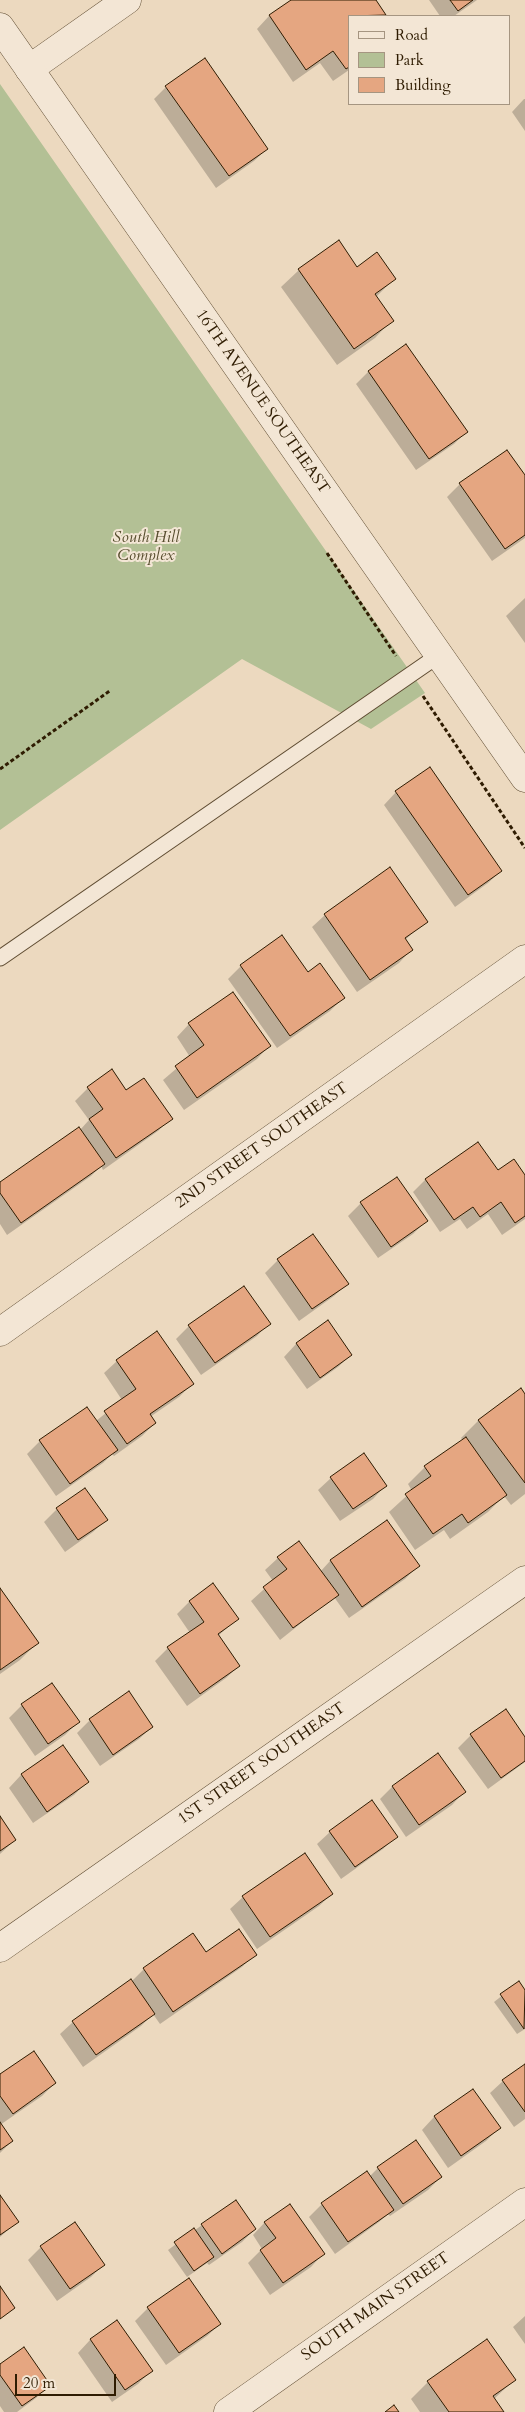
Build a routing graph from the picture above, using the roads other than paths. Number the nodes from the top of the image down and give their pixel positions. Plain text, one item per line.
1 (127, 0) edge
2 (0, 27) edge
3 (29, 69) junction
4 (439, 655) junction
5 (525, 778) edge
6 (0, 958) edge
7 (525, 959) edge
8 (0, 1332) edge
9 (525, 1580) edge
10 (0, 1948) edge
11 (525, 2202) edge
12 (228, 2412) edge

1 - 3 street
2 - 3 street, 16TH AVENUE SOUTHEAST
3 - 4 street, 16TH AVENUE SOUTHEAST
4 - 5 street, 16TH AVENUE SOUTHEAST
4 - 6 lane
7 - 8 street, 2ND STREET SOUTHEAST
9 - 10 street, 1ST STREET SOUTHEAST
11 - 12 street, SOUTH MAIN STREET

